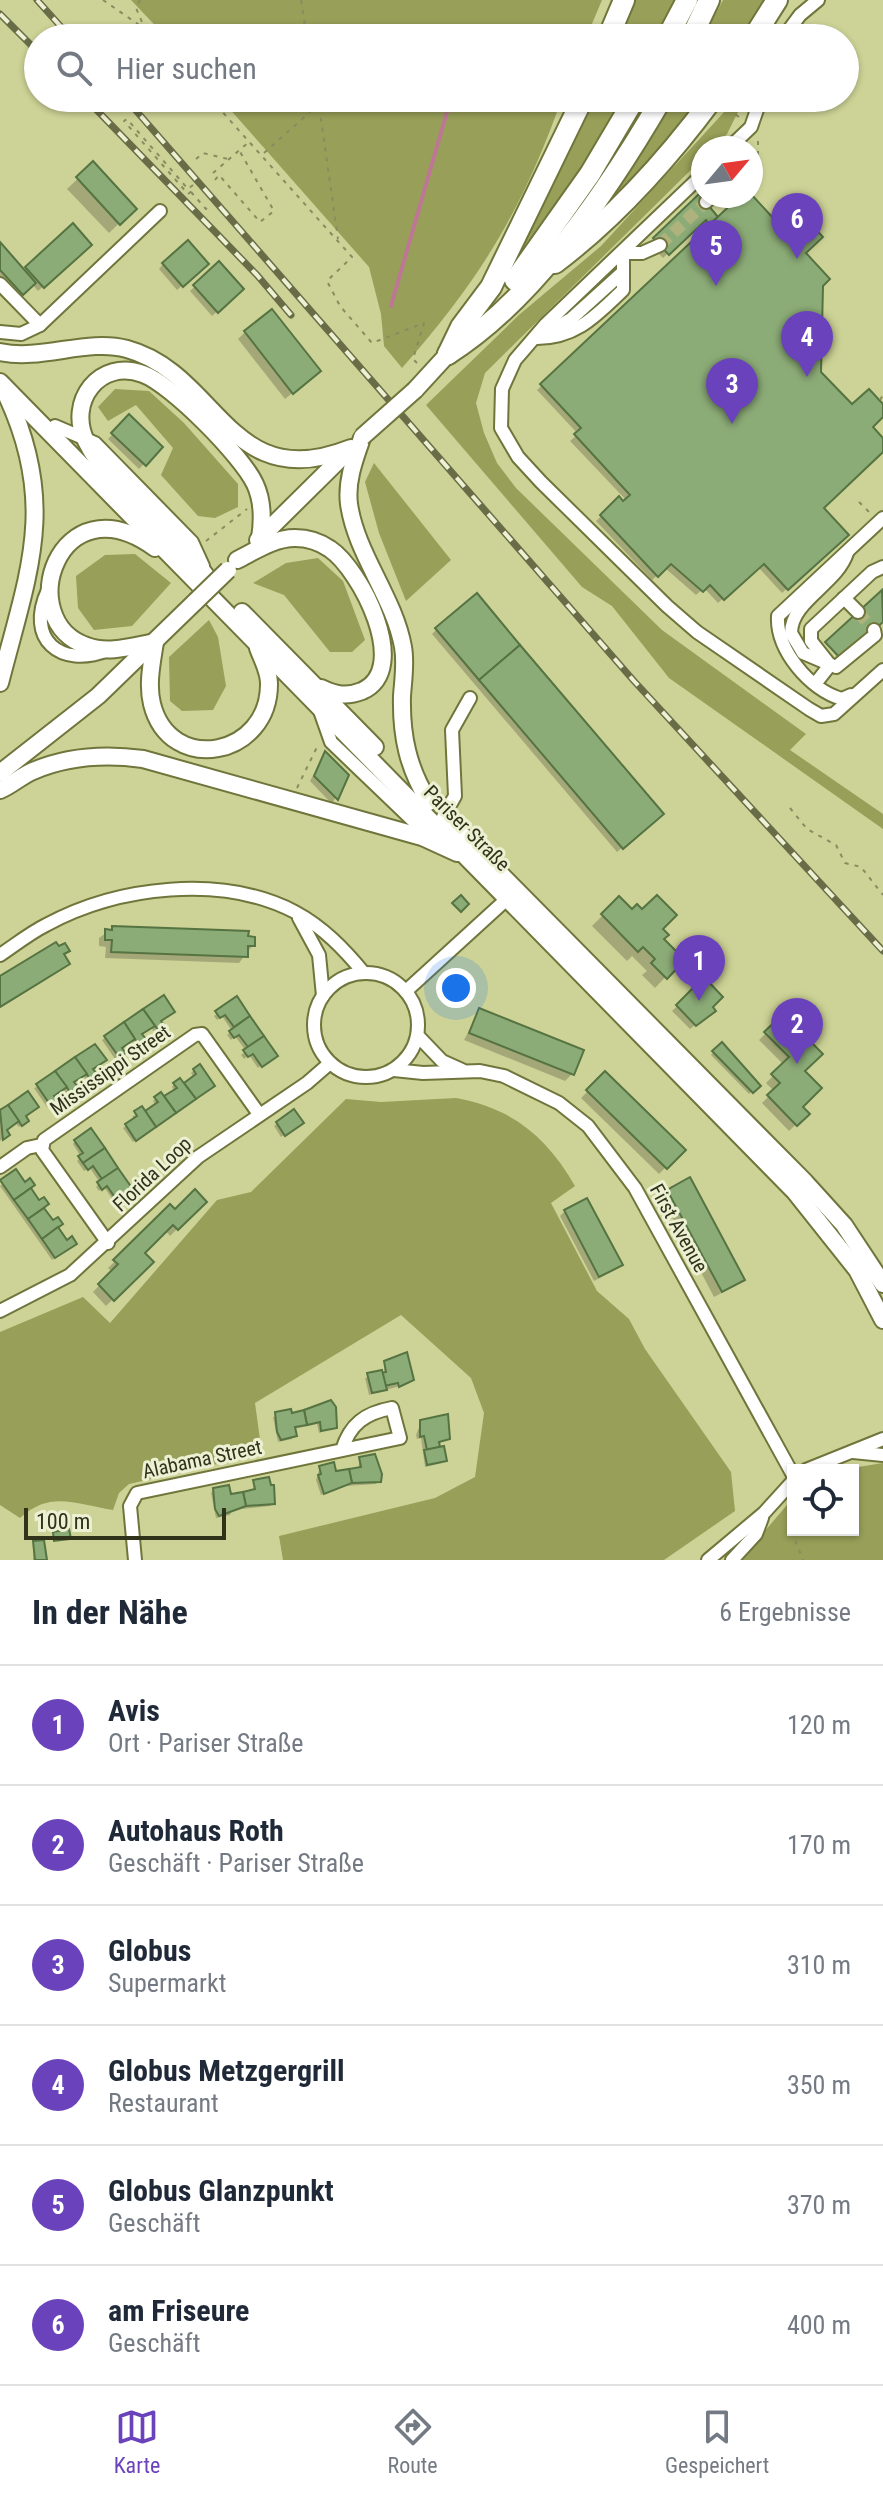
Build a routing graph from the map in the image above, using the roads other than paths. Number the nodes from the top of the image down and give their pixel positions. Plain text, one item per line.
1 (624, 0) edge
2 (687, 0) edge
3 (709, 0) edge
4 (785, 0) edge
5 (818, 0) edge
6 (772, 8) edge
7 (614, 24) edge
8 (674, 24) edge
9 (698, 24) edge
10 (793, 24) edge
11 (576, 112) edge
12 (627, 112) edge
13 (653, 112) edge
14 (702, 112) edge
15 (753, 112) edge
16 (747, 124) junction
17 (738, 136) edge
18 (744, 136) edge
19 (691, 186) edge
20 (160, 211) dead end
21 (660, 245) tunnel mouth
22 (623, 253) junction
23 (530, 283) junction
24 (0, 284) edge
25 (40, 325) junction
26 (0, 332) edge
27 (535, 338) junction
28 (0, 352) edge
29 (448, 354) junction
30 (1, 379) edge
31 (55, 426) junction
32 (83, 436) junction
33 (357, 442) junction
34 (883, 518) edge
35 (260, 538) junction
36 (848, 550) junction
37 (232, 565) junction
38 (883, 567) edge
39 (202, 579) junction
40 (844, 598) junction
41 (858, 612) tunnel mouth
42 (874, 630) dead end
43 (255, 641) junction
44 (155, 642) junction
45 (829, 667) junction
46 (883, 670) edge
47 (311, 680) junction
48 (0, 683) edge
49 (815, 684) junction
50 (858, 692) junction
51 (470, 698) dead end
52 (319, 705) junction
53 (0, 773) edge
54 (0, 790) edge
55 (429, 802) junction
56 (443, 817) junction
57 (437, 842) junction
58 (479, 869) junction
59 (508, 898) junction
60 (295, 912) junction
61 (0, 955) edge
62 (364, 973) junction
63 (406, 991) junction
64 (323, 996) junction
65 (418, 1036) junction
66 (330, 1063) junction
67 (394, 1070) junction
68 (465, 1072) junction
69 (259, 1114) junction
70 (41, 1145) junction
71 (0, 1167) edge
72 (108, 1243) junction
73 (883, 1284) edge
74 (0, 1311) edge
75 (883, 1320) edge
76 (883, 1439) edge
77 (342, 1450) junction
78 (850, 1452) junction
79 (883, 1455) edge
80 (821, 1464) edge
81 (787, 1467) edge
82 (787, 1485) edge
83 (764, 1513) junction
84 (135, 1560) edge
85 (708, 1560) edge
86 (732, 1560) edge

1 - 7 highway
2 - 8 highway
3 - 9 highway
4 - 6 street
5 - 10 street
11 - 29 highway
12 - 29 highway
13 - 23 highway
14 - 23 highway
15 - 16 street
16 - 17 street
16 - 18 street
19 - 22 street
20 - 25 street
21 - 22 street
22 - 27 street
22 - 27 street
23 - 29 highway
24 - 25 street
25 - 26 street
27 - 50 street
28 - 33 main road
29 - 33 main road, bridge
30 - 31 main road, Pariser Straße
30 - 39 main road, Pariser Straße
30 - 48 main road
31 - 32 street
31 - 39 main road, Pariser Straße
32 - 35 main road
32 - 39 main road
33 - 35 main road
33 - 55 main road
34 - 36 street
35 - 37 main road
36 - 45 street
36 - 49 street
37 - 44 main road, bridge
37 - 47 main road
38 - 40 street
39 - 43 main road, Pariser Straße
39 - 44 main road
39 - 47 main road, Pariser Straße
40 - 41 street
40 - 45 street
42 - 45 street
43 - 44 main road
43 - 52 main road, Pariser Straße
44 - 53 main road
45 - 49 street
46 - 50 street
47 - 55 main road, Pariser Straße
49 - 50 street
51 - 56 street
52 - 57 street
52 - 58 main road, Pariser Straße
54 - 57 main road
55 - 56 main road, Pariser Straße
56 - 73 main road, Pariser Straße
57 - 58 main road
58 - 59 main road, Pariser Straße
59 - 63 street
59 - 75 main road, Pariser Straße
60 - 61 street
60 - 62 street
60 - 64 street
62 - 63 street
62 - 64 street
63 - 65 street
64 - 66 street
65 - 67 street
65 - 68 street, First Avenue
66 - 67 street
66 - 69 street, Florida Loop
67 - 68 street, First Avenue
68 - 81 street, First Avenue
69 - 70 street, Mississippi Street
69 - 72 street, Florida Loop
70 - 71 street, Mississippi Street
70 - 72 street
72 - 74 street, Florida Loop
76 - 78 street
77 - 77 street, Alabama Street
77 - 84 street, Alabama Street
78 - 79 street
78 - 80 street
82 - 83 street
83 - 85 street
83 - 86 street

